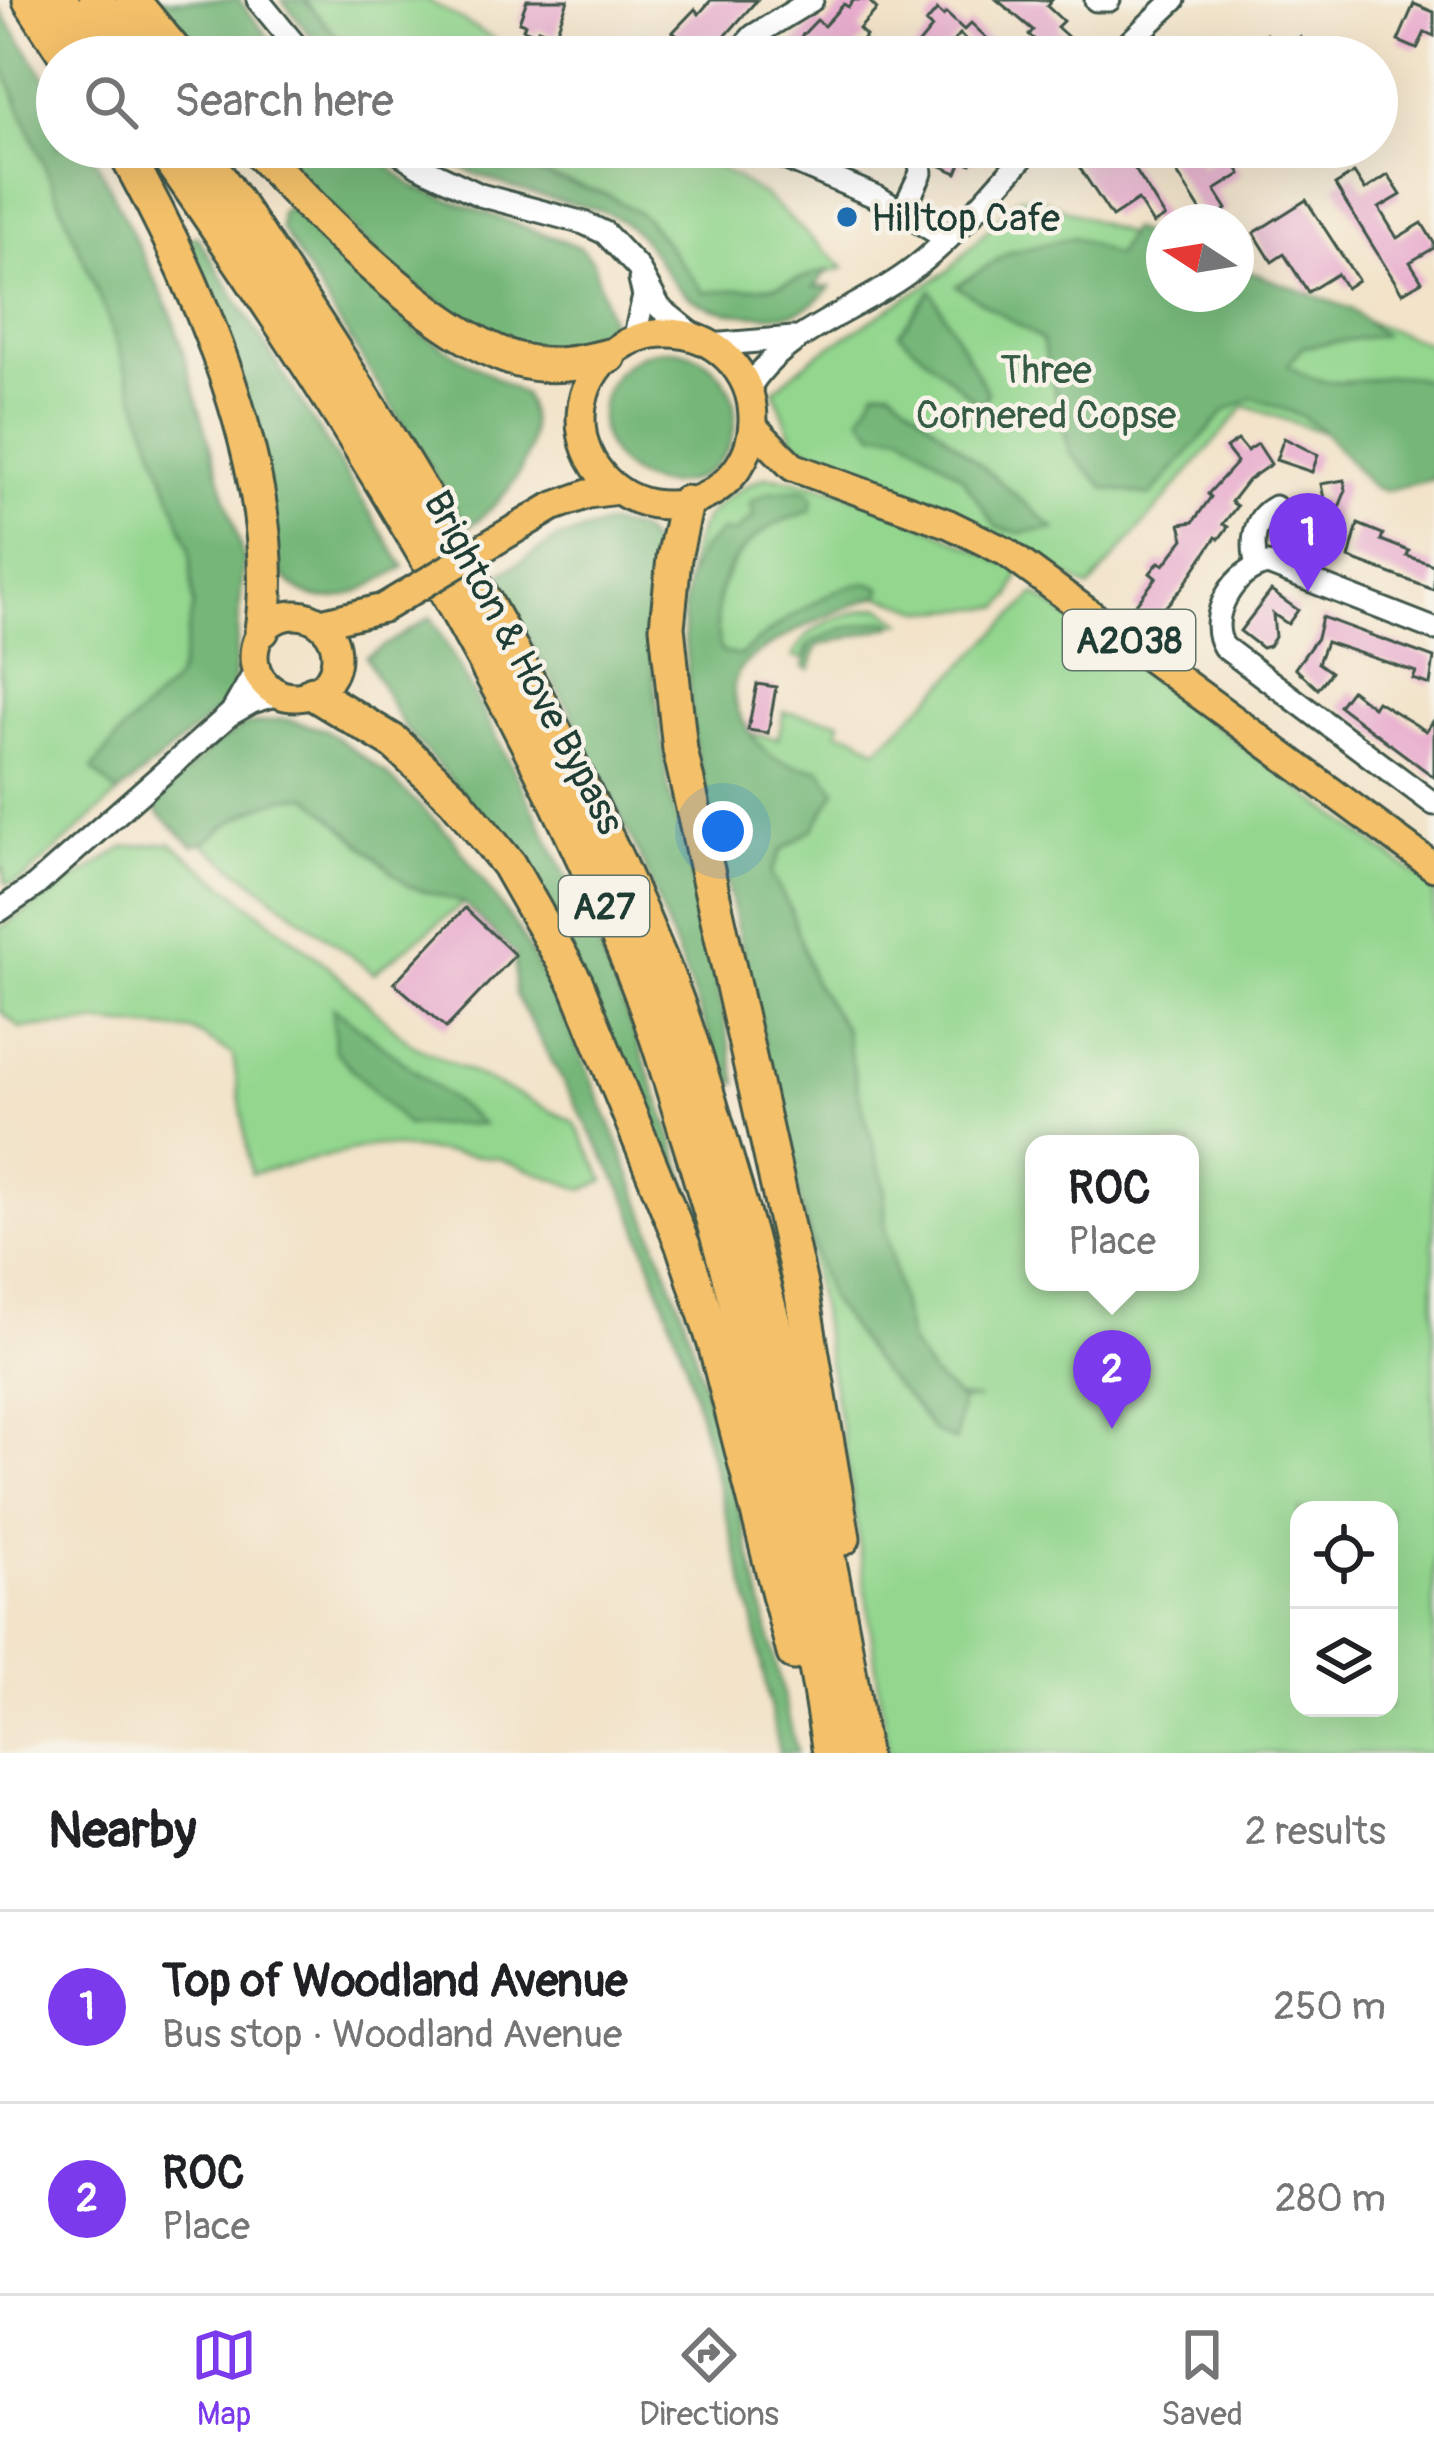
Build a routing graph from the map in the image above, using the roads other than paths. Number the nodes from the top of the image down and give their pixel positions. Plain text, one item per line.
1 (30, 0) edge
2 (60, 0) edge
3 (96, 0) edge
4 (132, 0) edge
5 (258, 0) edge
6 (812, 0) edge
7 (1096, 0) edge
8 (1109, 0) edge
9 (1174, 0) edge
10 (53, 36) edge
11 (85, 36) edge
12 (121, 36) edge
13 (162, 36) edge
14 (288, 36) edge
15 (753, 36) edge
16 (1136, 36) edge
17 (134, 168) edge
18 (177, 168) edge
19 (213, 168) edge
20 (275, 168) edge
21 (422, 168) edge
22 (807, 168) edge
23 (920, 168) edge
24 (1013, 168) edge
25 (904, 211) junction
26 (947, 239) junction
27 (638, 268) junction
28 (799, 338) junction
29 (705, 342) junction
30 (621, 348) junction
31 (748, 390) junction
32 (753, 428) junction
33 (586, 450) junction
34 (793, 466) junction
35 (734, 474) junction
36 (618, 490) junction
37 (686, 503) junction
38 (552, 507) junction
39 (1276, 507) dead end
40 (1257, 566) junction
41 (383, 608) junction
42 (321, 623) junction
43 (1434, 629) edge
44 (262, 630) junction
45 (336, 650) junction
46 (256, 670) junction
47 (314, 693) junction
48 (279, 694) junction
49 (230, 715) junction
50 (1434, 804) edge
51 (1434, 868) edge
52 (0, 910) edge
53 (856, 1711) junction
54 (820, 1753) edge
55 (830, 1753) edge
56 (862, 1753) edge

1 - 10 highway
2 - 11 highway
3 - 12 highway
4 - 13 highway
5 - 14 street
6 - 15 street
7 - 8 street
9 - 16 street
17 - 44 highway
18 - 55 highway, Brighton & Hove Bypass / A27
19 - 53 highway, Brighton & Hove Bypass / A27
20 - 30 highway
21 - 27 street
22 - 25 street
23 - 25 street
24 - 26 street
25 - 26 street
26 - 28 street
27 - 29 street
27 - 30 street
28 - 29 street
28 - 31 street
29 - 30 main road
29 - 31 main road
30 - 33 main road
31 - 32 main road
32 - 34 main road, A2038
32 - 35 main road
33 - 36 main road
33 - 38 main road
34 - 35 main road, A2038
34 - 51 main road, A2038
35 - 37 main road
36 - 37 main road
36 - 38 main road
37 - 53 highway, A27
38 - 41 main road, bridge
39 - 40 street
40 - 43 street
40 - 50 street
41 - 42 main road
41 - 45 main road
42 - 44 main road
42 - 45 main road
44 - 46 main road
45 - 47 main road
46 - 48 main road
46 - 49 street
47 - 48 main road
47 - 54 highway, A27
48 - 49 street
49 - 52 street
53 - 56 highway, Brighton & Hove Bypass / A27

